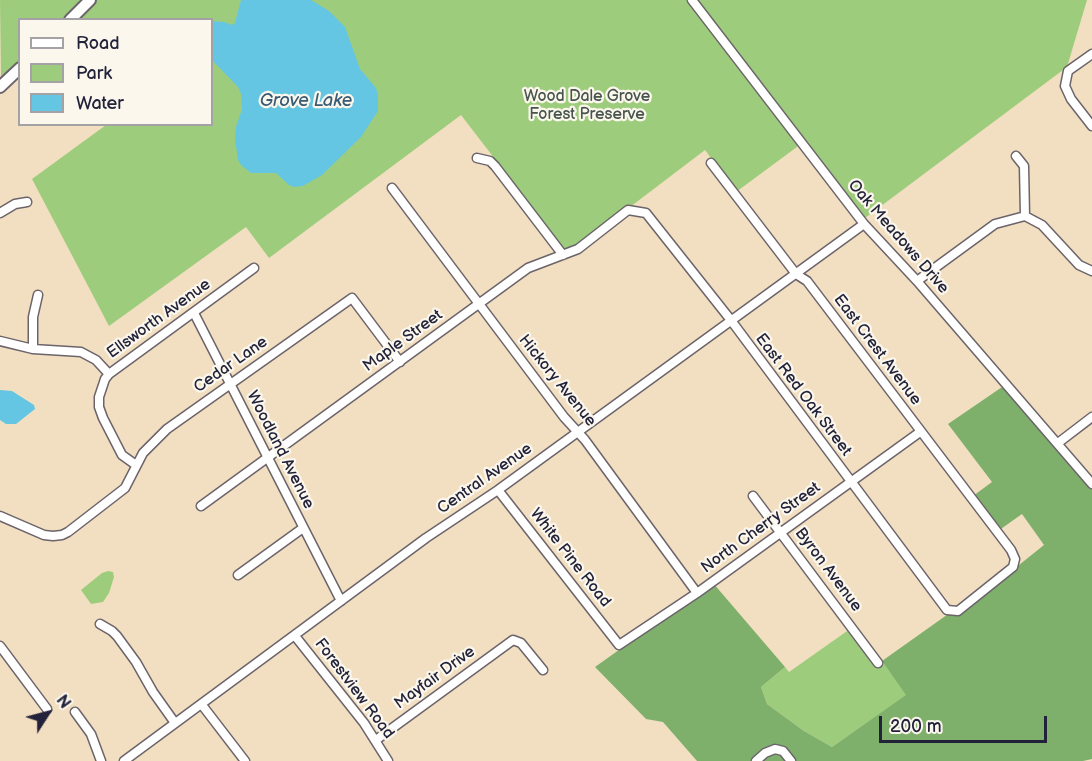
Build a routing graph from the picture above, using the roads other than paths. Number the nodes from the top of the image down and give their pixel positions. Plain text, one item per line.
1 (90, 0) edge
2 (692, 0) edge
3 (72, 18) edge
4 (1092, 54) edge
5 (18, 70) edge
6 (0, 85) edge
7 (1092, 126) edge
8 (1016, 156) dead end
9 (477, 158) dead end
10 (711, 163) dead end
11 (392, 188) dead end
12 (27, 202) dead end
13 (628, 210) joint
14 (0, 213) edge
15 (1025, 216) junction
16 (864, 224) junction
17 (563, 255) junction
18 (254, 268) dead end
19 (1092, 271) edge
20 (796, 274) junction
21 (917, 281) junction
22 (38, 295) dead end
23 (479, 305) junction
24 (194, 313) junction
25 (730, 320) junction
26 (0, 341) edge
27 (33, 349) junction
28 (400, 362) junction
29 (110, 374) junction
30 (230, 384) junction
31 (1092, 417) edge
32 (577, 432) junction
33 (920, 432) junction
34 (1058, 443) junction
35 (267, 458) junction
36 (136, 465) junction
37 (850, 482) junction
38 (1092, 484) edge
39 (498, 490) junction
40 (753, 496) dead end
41 (201, 506) dead end
42 (0, 514) edge
43 (303, 528) junction
44 (781, 533) junction
45 (238, 575) dead end
46 (697, 593) junction
47 (341, 601) junction
48 (947, 610) joint
49 (100, 624) dead end
50 (296, 636) junction
51 (619, 645) joint
52 (0, 646) edge
53 (878, 663) dead end
54 (543, 670) dead end
55 (202, 705) junction
56 (47, 710) dead end
57 (75, 712) dead end
58 (175, 723) junction
59 (376, 740) junction
60 (101, 761) edge
61 (124, 761) edge
62 (245, 761) edge
63 (388, 761) edge
64 (756, 761) edge
65 (791, 761) edge

1 - 3 main road
2 - 16 street, Oak Meadows Drive
4 - 7 street
5 - 6 main road
8 - 15 street
9 - 17 street
10 - 20 street, East Crest Avenue
11 - 23 street, Hickory Avenue
12 - 14 street
13 - 17 street, Maple Street
13 - 25 street, East Red Oak Street
15 - 19 street
15 - 21 street
16 - 20 street, Central Avenue
16 - 21 street, Oak Meadows Drive
17 - 23 street, Maple Street
18 - 24 street, Ellsworth Avenue
20 - 25 street, Central Avenue
20 - 33 street, East Crest Avenue
21 - 34 street, Oak Meadows Drive
22 - 27 street
23 - 28 street, Maple Street
23 - 32 street, Hickory Avenue
24 - 29 street, Ellsworth Avenue
24 - 30 street, Woodland Avenue
25 - 32 street, Central Avenue
25 - 37 street, East Red Oak Street
26 - 27 street
27 - 29 street
28 - 30 street, Cedar Lane
28 - 35 street, Maple Street
29 - 36 street, Ellsworth Avenue
30 - 35 street, Woodland Avenue
30 - 36 street, Cedar Lane
31 - 34 street
32 - 39 street, Central Avenue
32 - 46 street, Hickory Avenue
33 - 37 street, North Cherry Street
33 - 48 street, East Crest Avenue
34 - 38 street, Oak Meadows Drive
35 - 41 street, Maple Street
35 - 43 street, Woodland Avenue
36 - 42 street, Cedar Lane
37 - 44 street, North Cherry Street
37 - 48 street, East Red Oak Street
39 - 47 street, Central Avenue
39 - 51 street, White Pine Road
40 - 44 street, Byron Avenue
43 - 45 street
43 - 47 street, Woodland Avenue
44 - 46 street, North Cherry Street
44 - 53 street, Byron Avenue
46 - 51 street, North Cherry Street
47 - 50 street, Central Avenue
49 - 58 street
50 - 55 street, Central Avenue
50 - 59 street, Forestview Road
52 - 56 street
54 - 59 street, Mayfair Drive
55 - 58 street, Central Avenue
55 - 62 street
57 - 60 street
58 - 61 street, Central Avenue
59 - 63 street, Forestview Road
64 - 65 street

